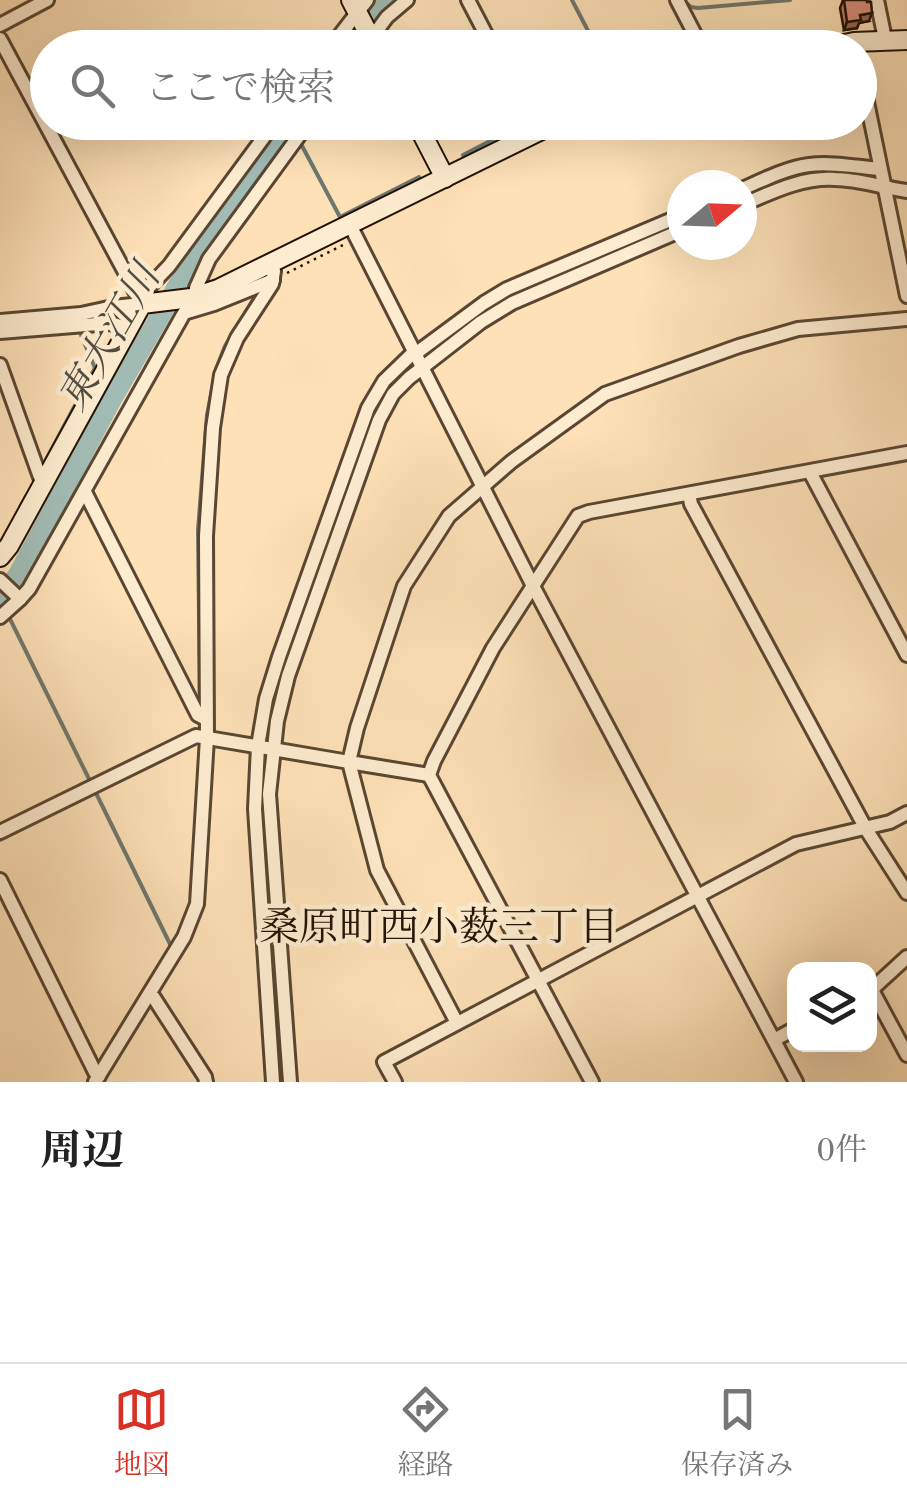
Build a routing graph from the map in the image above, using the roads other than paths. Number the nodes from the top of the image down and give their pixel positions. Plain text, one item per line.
1 (47, 0) edge
2 (407, 0) edge
3 (468, 0) edge
4 (677, 0) edge
5 (877, 0) edge
6 (358, 6) edge
7 (0, 25) edge
8 (342, 30) edge
9 (366, 30) edge
10 (377, 30) edge
11 (484, 30) edge
12 (693, 30) edge
13 (0, 39) edge
14 (884, 40) junction
15 (907, 40) edge
16 (877, 41) edge
17 (30, 93) edge
18 (56, 140) edge
19 (262, 140) edge
20 (296, 140) edge
21 (425, 140) edge
22 (513, 140) edge
23 (874, 140) edge
24 (445, 178) junction
25 (882, 179) junction
26 (757, 183) edge
27 (907, 190) edge
28 (757, 198) edge
29 (667, 221) edge
30 (350, 225) junction
31 (667, 236) edge
32 (272, 272) junction
33 (907, 296) edge
34 (194, 297) junction
35 (146, 303) junction
36 (907, 319) edge
37 (0, 321) edge
38 (127, 328) junction
39 (0, 332) edge
40 (417, 359) junction
41 (0, 366) edge
42 (907, 453) edge
43 (810, 472) junction
44 (44, 481) junction
45 (482, 486) junction
46 (86, 492) junction
47 (689, 494) junction
48 (0, 557) edge
49 (0, 580) edge
50 (533, 586) junction
51 (18, 598) junction
52 (0, 617) edge
53 (907, 655) edge
54 (206, 719) junction
55 (207, 738) junction
56 (266, 748) junction
57 (349, 762) junction
58 (428, 774) junction
59 (907, 813) edge
60 (866, 829) junction
61 (0, 832) edge
62 (0, 880) edge
63 (907, 893) edge
64 (698, 896) junction
65 (907, 957) edge
66 (538, 980) junction
67 (877, 984) edge
68 (149, 995) junction
69 (877, 1001) edge
70 (457, 1023) junction
71 (787, 1033) edge
72 (774, 1040) junction
73 (907, 1056) edge
74 (97, 1079) edge
75 (206, 1082) edge
76 (273, 1082) edge
77 (290, 1082) edge
78 (395, 1082) edge
79 (592, 1082) edge
80 (796, 1082) edge

1 - 7 street
2 - 10 street
3 - 11 street
4 - 12 street
5 - 14 street
6 - 8 street
6 - 9 street
13 - 17 street
14 - 15 street
14 - 16 street
18 - 35 street
19 - 35 street
20 - 34 street
21 - 24 street
22 - 24 street
23 - 25 street
24 - 30 street
25 - 26 street
25 - 27 street
25 - 28 street
25 - 33 street
29 - 40 street
30 - 32 street
30 - 40 street
31 - 40 street
32 - 34 street
32 - 46 street
32 - 54 street
34 - 35 street
35 - 37 street
35 - 38 street
36 - 45 street
38 - 39 street
38 - 44 street
40 - 45 street
40 - 56 street
41 - 44 street
42 - 43 street
43 - 47 street
43 - 53 street
44 - 48 street
45 - 50 street
45 - 57 street
46 - 51 street
46 - 54 street
47 - 50 street
47 - 60 street
49 - 51 street
50 - 58 street
50 - 64 street
51 - 52 street
54 - 55 street
55 - 56 street
55 - 61 street
55 - 68 street
56 - 57 street
56 - 76 street
56 - 77 street
57 - 58 street
57 - 70 street
58 - 66 street
59 - 60 street
60 - 63 street
60 - 64 street
62 - 74 street
64 - 66 street
64 - 72 street
65 - 67 street
66 - 70 street
66 - 79 street
68 - 74 street
68 - 75 street
69 - 73 street
70 - 78 street
71 - 72 street
72 - 80 street

